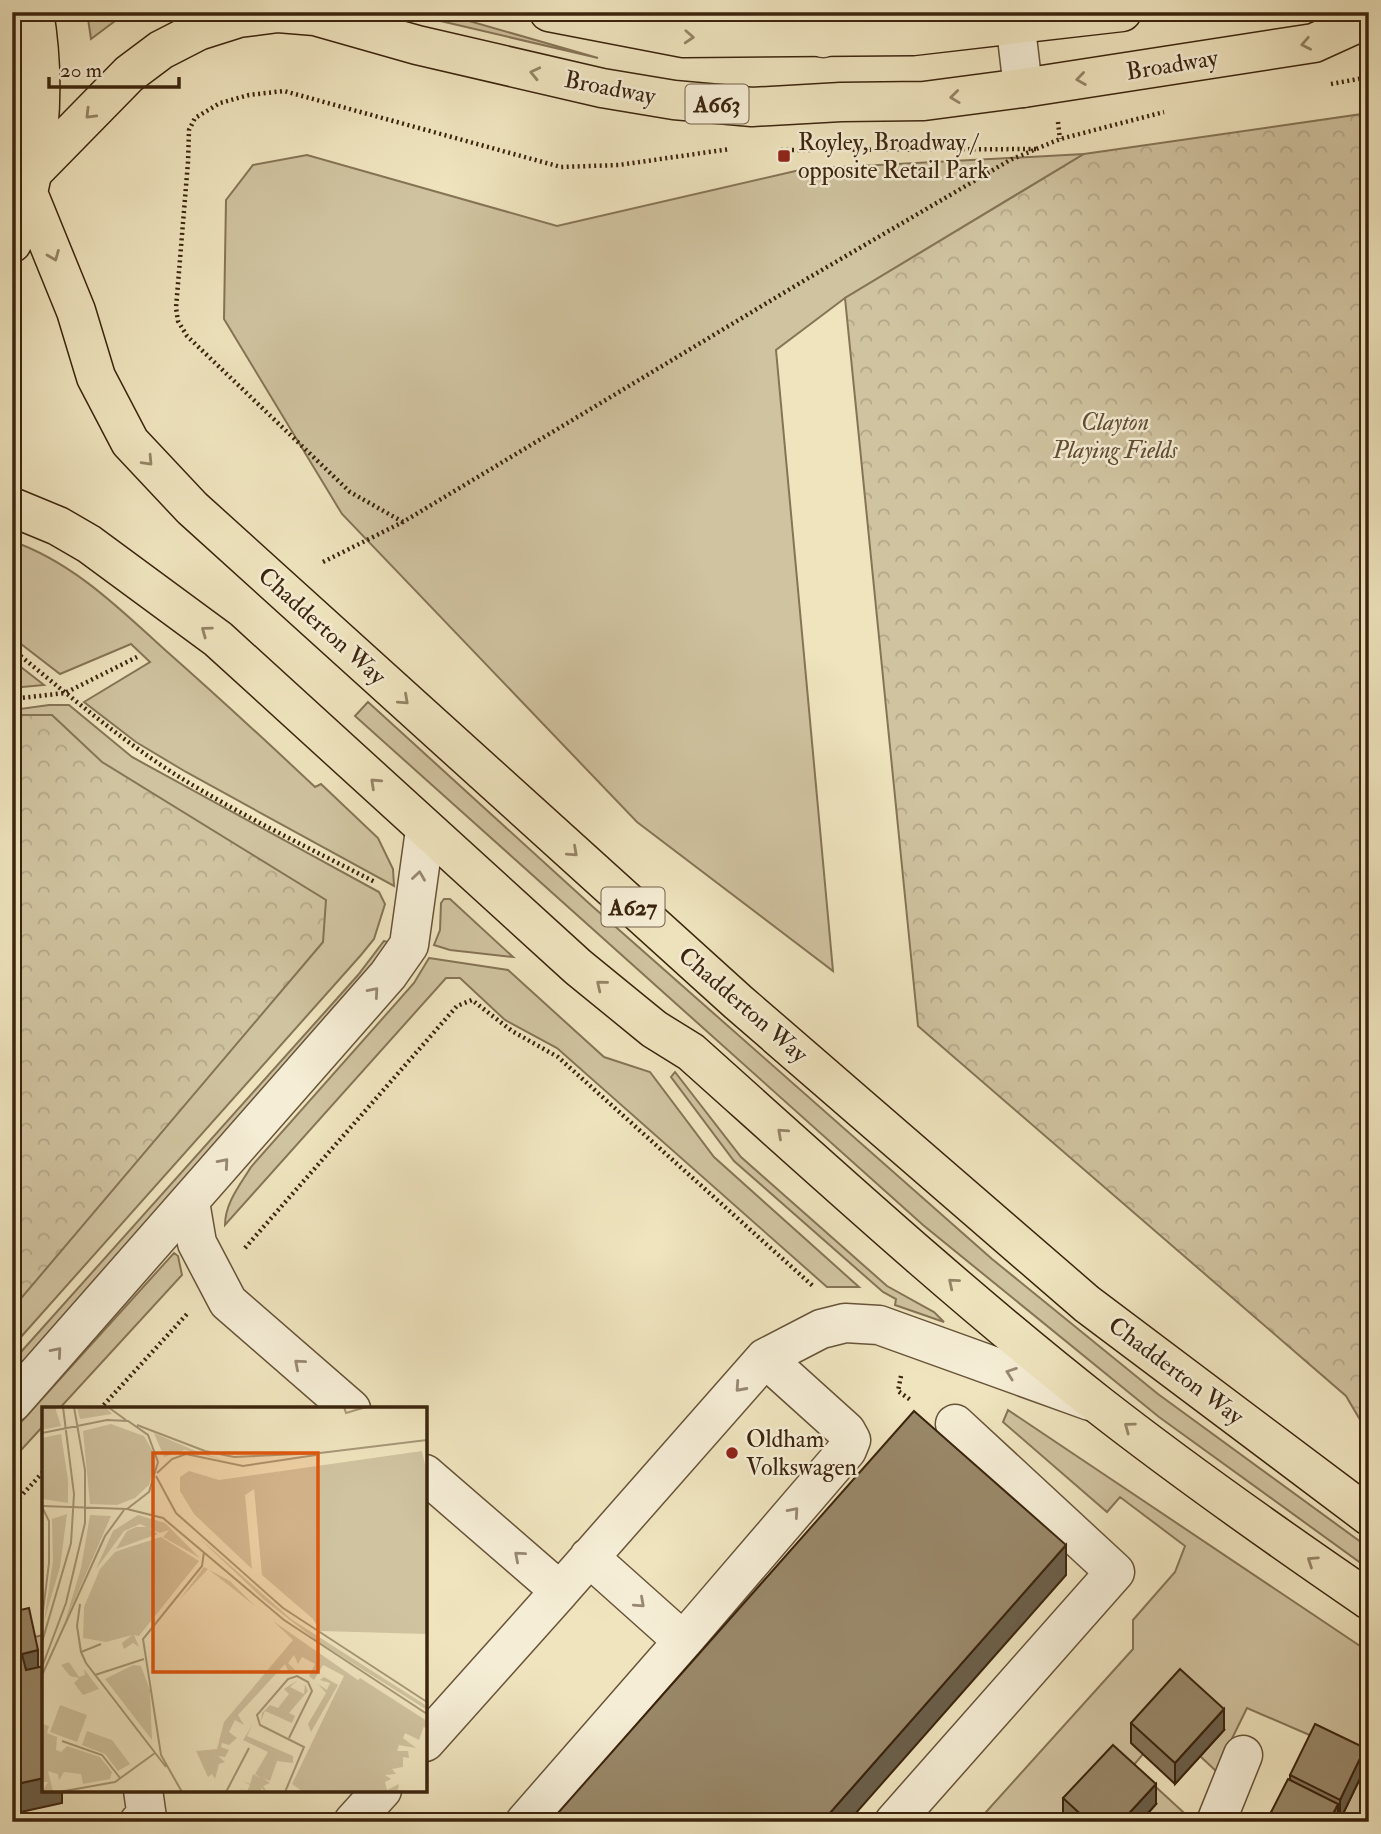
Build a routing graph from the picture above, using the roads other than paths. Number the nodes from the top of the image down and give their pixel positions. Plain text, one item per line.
1 (34, 12) edge
2 (549, 12) edge
3 (877, 12) edge
4 (1122, 12) edge
5 (1369, 18) edge
6 (1015, 19) edge
7 (823, 38) junction
8 (1023, 88) junction
9 (29, 183) junction
10 (12, 243) edge
11 (12, 507) edge
12 (425, 830) junction
13 (190, 1202) junction
14 (765, 1358) junction
15 (12, 1403) edge
16 (1098, 1404) junction
17 (349, 1407) edge
18 (955, 1424) dead end
19 (427, 1476) edge
20 (1369, 1516) edge
21 (589, 1557) junction
22 (560, 1591) junction
23 (1369, 1600) edge
24 (683, 1641) junction
25 (427, 1740) edge
26 (1244, 1755) dead end
27 (380, 1792) edge
28 (353, 1822) edge
29 (525, 1822) edge
30 (894, 1822) edge
31 (1216, 1822) edge

1 - 9 main road, A663
2 -> 7 main road
3 - 7 street
4 - 6 main road
5 -> 8 main road, Broadway / A663
6 - 7 main road
6 - 8 street
8 -> 9 main road, Broadway / A663
9 - 10 main road, A663
9 -> 20 main road, Chadderton Way / A627
12 -> 11 main road
13 -> 12 street
16 -> 12 main road
15 -> 13 street
17 -> 13 street
16 -> 14 street
14 -> 21 street
24 -> 14 street
23 -> 16 main road
18 - 30 street
22 -> 19 street
21 - 22 street
21 -> 24 street
22 - 25 street
24 - 29 street
26 - 31 street
27 - 28 street

